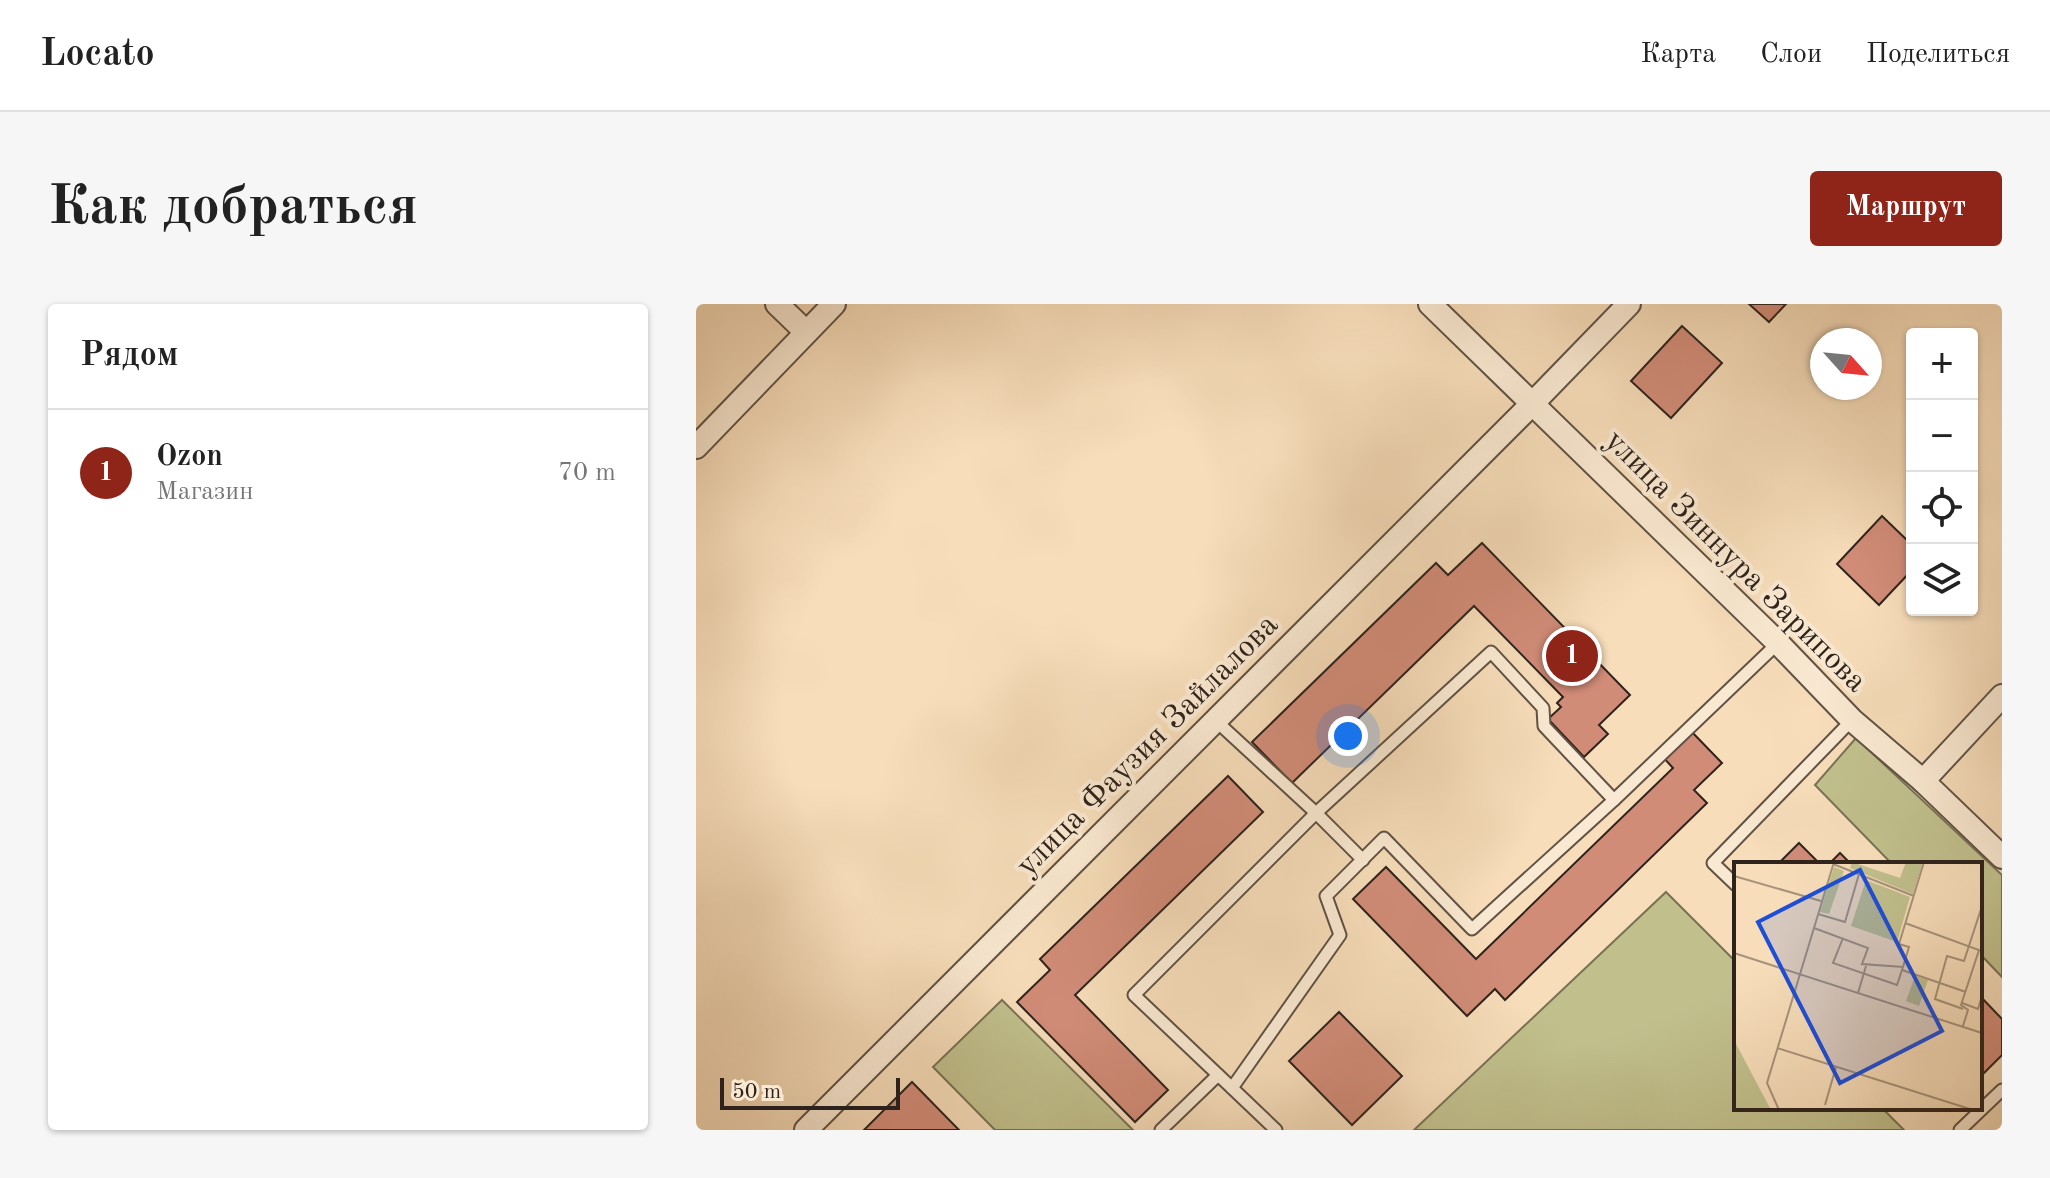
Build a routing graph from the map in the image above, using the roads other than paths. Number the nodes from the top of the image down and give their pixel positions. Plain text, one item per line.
1 (777, 304) edge
2 (834, 304) edge
3 (1430, 304) edge
4 (1629, 304) edge
5 (806, 332) junction
6 (1533, 403) junction
7 (696, 447) edge
8 (1778, 643) junction
9 (2002, 696) edge
10 (1215, 720) junction
11 (1852, 720) junction
12 (1923, 781) junction
13 (1614, 800) junction
14 (1316, 813) junction
15 (2002, 857) edge
16 (1363, 860) junction
17 (1734, 883) edge
18 (1218, 1075) junction
19 (1232, 1088) junction
20 (2002, 1090) edge
21 (1982, 1105) edge
22 (1972, 1112) edge
23 (806, 1130) edge
24 (1161, 1130) edge
25 (1276, 1130) edge
26 (1960, 1130) edge

1 - 5 street
2 - 5 street
3 - 6 street, улица Зиннура Зарипова
4 - 6 street, улица Фаузия Зайлалова
5 - 7 street
6 - 8 street, улица Зиннура Зарипова
6 - 10 street, улица Фаузия Зайлалова
8 - 11 street, улица Зиннура Зарипова
8 - 13 lane
9 - 12 street
10 - 14 lane
10 - 23 street, улица Фаузия Зайлалова
11 - 12 street, улица Зиннура Зарипова
11 - 17 lane
12 - 15 street, улица Зиннура Зарипова
13 - 14 lane
13 - 16 lane
14 - 16 lane
14 - 18 lane
16 - 19 lane
18 - 19 lane
18 - 24 lane
19 - 25 lane
20 - 21 lane
22 - 26 lane

